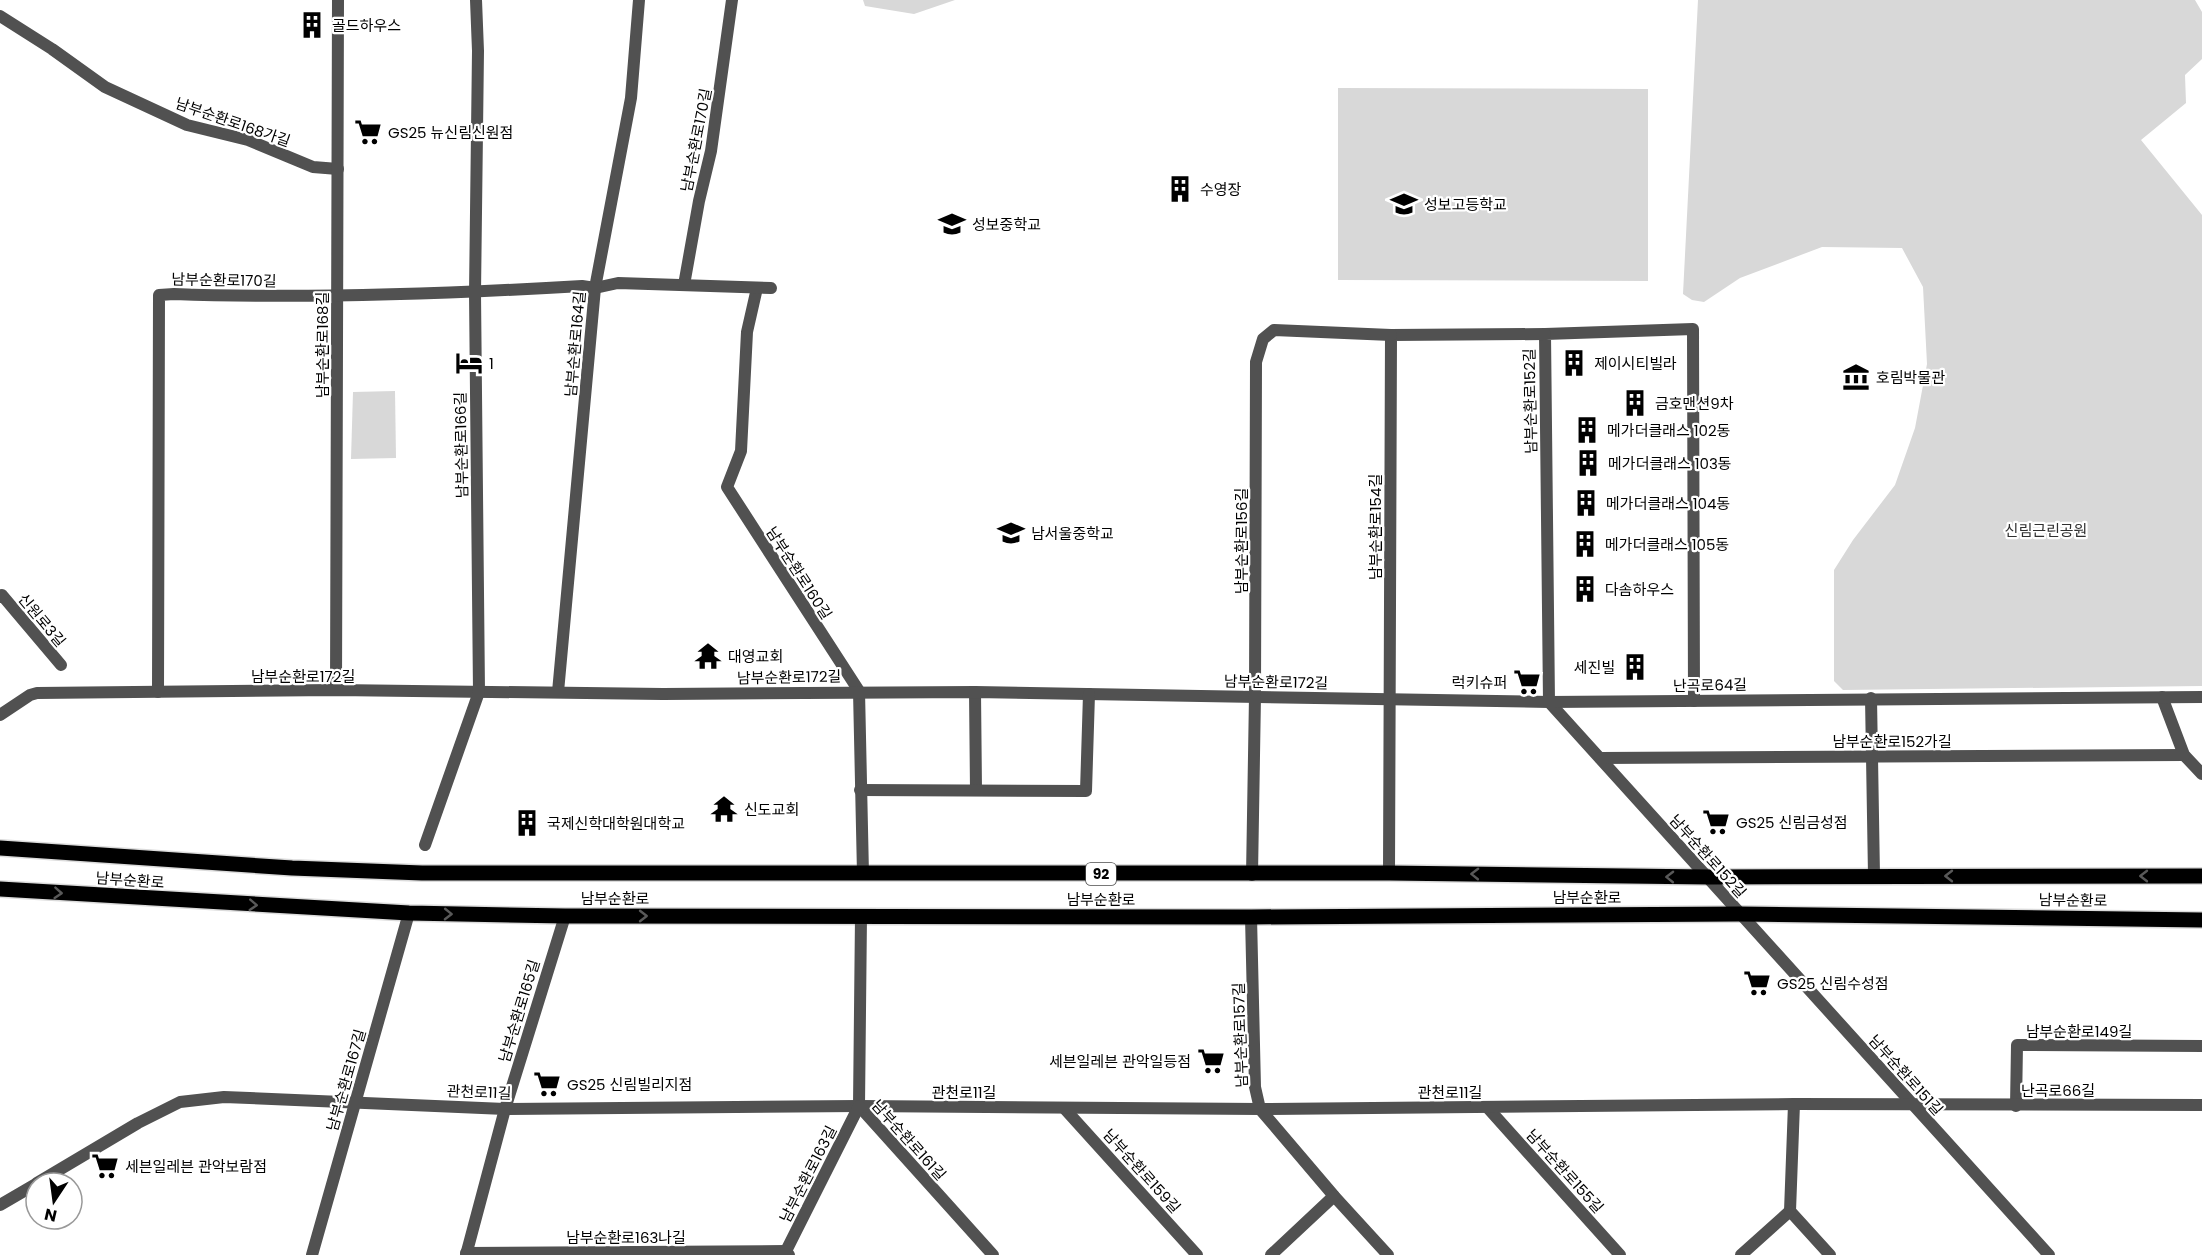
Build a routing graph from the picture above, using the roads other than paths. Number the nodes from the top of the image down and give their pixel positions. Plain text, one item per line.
1 (338, 0) edge
2 (476, 0) edge
3 (639, 0) edge
4 (732, 0) edge
5 (0, 16) edge
6 (338, 169) junction
7 (684, 285) junction
8 (595, 288) junction
9 (757, 288) junction
10 (771, 288) dead end
11 (475, 292) junction
12 (337, 296) junction
13 (1391, 334) junction
14 (1545, 334) junction
15 (0, 597) edge
16 (61, 665) dead end
17 (336, 690) junction
18 (859, 691) junction
19 (158, 692) junction
20 (479, 692) junction
21 (558, 692) junction
22 (975, 692) junction
23 (1089, 694) junction
24 (1255, 696) junction
25 (2162, 697) junction
26 (2202, 697) edge
27 (1871, 698) junction
28 (1389, 699) junction
29 (1694, 701) junction
30 (1549, 702) junction
31 (0, 715) edge
32 (2184, 755) junction
33 (1872, 756) junction
34 (1600, 758) junction
35 (2202, 774) edge
36 (860, 790) junction
37 (976, 790) junction
38 (425, 845) dead end
39 (0, 848) edge
40 (1389, 873) junction
41 (863, 874) junction
42 (1252, 874) junction
43 (1874, 876) junction
44 (2202, 876) edge
45 (1708, 877) junction
46 (0, 889) edge
47 (409, 913) junction
48 (1741, 914) junction
49 (565, 916) junction
50 (861, 916) junction
51 (1251, 918) junction
52 (2202, 920) edge
53 (2202, 1046) edge
54 (356, 1102) junction
55 (1794, 1104) junction
56 (1913, 1105) junction
57 (2202, 1105) edge
58 (859, 1106) junction
59 (2016, 1106) junction
60 (1487, 1107) junction
61 (1064, 1108) junction
62 (505, 1109) junction
63 (1260, 1109) junction
64 (57, 1171) edge
65 (24, 1191) edge
66 (1334, 1196) junction
67 (0, 1205) edge
68 (1790, 1211) junction
69 (466, 1254) edge
70 (787, 1254) edge
71 (312, 1255) edge
72 (993, 1255) edge
73 (1197, 1255) edge
74 (1271, 1255) edge
75 (1388, 1255) edge
76 (1620, 1255) edge
77 (1741, 1255) edge
78 (1830, 1255) edge
79 (2049, 1255) edge

1 - 6 street, 남부순환로168길
2 - 11 street, 남부순환로166길
3 - 8 street, 남부순환로164길
4 - 7 street, 남부순환로170길
5 - 6 street, 남부순환로168가길
6 - 12 street, 남부순환로168길
7 - 8 street, 남부순환로170길
7 - 9 street, 남부순환로170길
8 - 11 street, 남부순환로170길
8 - 21 street, 남부순환로164길
9 - 10 street, 남부순환로170길
9 - 18 street, 남부순환로160길
11 - 12 street, 남부순환로170길
11 - 20 street, 남부순환로166길
12 - 17 street, 남부순환로168길
12 - 19 street, 남부순환로170길
13 - 14 street
13 - 24 street, 남부순환로156길
13 - 28 street, 남부순환로154길
14 - 29 street, 남부순환로152길
14 - 30 street, 남부순환로152길
15 - 16 street, 신원로3길
17 - 19 street, 남부순환로172길
17 - 20 street, 남부순환로172길
18 - 21 street, 남부순환로172길
18 - 22 street, 남부순환로172길
18 - 36 street
19 - 31 street, 남부순환로172길
20 - 21 street, 남부순환로172길
20 - 38 street, 남부순환로166길
22 - 23 street, 남부순환로172길
22 - 37 street
23 - 24 street, 남부순환로172길
23 - 37 street
24 - 28 street, 남부순환로172길
24 - 42 street, 남부순환로156길
25 - 26 street, 난곡로64길
25 - 27 street, 난곡로64길
25 - 32 street
27 - 29 street, 난곡로64길
27 - 33 street
28 - 30 street, 남부순환로172길
28 - 40 street, 남부순환로154길
29 - 30 street, 난곡로64길
30 - 34 street, 남부순환로152길
32 - 33 street, 남부순환로152가길
32 - 35 street
33 - 34 street, 남부순환로152가길
33 - 43 street
34 - 45 street, 남부순환로152길
36 - 37 street
36 - 41 street
39 - 41 main road, 남부순환로 / 92
40 - 42 main road, 남부순환로 / 92
45 -> 40 main road, 남부순환로 / 92
41 - 42 main road, 남부순환로 / 92
44 -> 43 main road, 남부순환로 / 92
43 - 45 main road, 남부순환로 / 92
45 - 48 street, 남부순환로152길
46 -> 47 main road, 남부순환로
47 -> 49 main road, 남부순환로
47 - 54 street, 남부순환로167길
48 - 51 main road, 남부순환로
48 - 52 main road, 남부순환로
48 - 56 street, 남부순환로151길
49 -> 50 main road, 남부순환로
49 - 62 street, 남부순환로165길
50 - 51 main road, 남부순환로
50 - 58 street, 남부순환로161길
51 - 63 street, 남부순환로157길
53 - 59 street, 남부순환로149길
54 - 62 street, 관천로11길
54 - 64 street, 관천로11길
54 - 71 street, 남부순환로167길
55 - 56 street, 관천로11길
55 - 60 street, 관천로11길
55 - 68 street
56 - 59 street, 난곡로66길
56 - 79 street, 남부순환로151길
57 - 59 street, 난곡로66길
58 - 61 street, 관천로11길
58 - 62 street, 관천로11길
58 - 70 street, 남부순환로163길
58 - 72 street, 남부순환로161길
60 - 63 street, 관천로11길
60 - 76 street, 남부순환로155길
61 - 63 street, 관천로11길
61 - 73 street, 남부순환로159길
62 - 69 street, 남부순환로165길
63 - 66 street
65 - 67 street, 관천로11길
66 - 74 street
66 - 75 street
68 - 77 street
68 - 78 street
69 - 70 street, 남부순환로163나길

